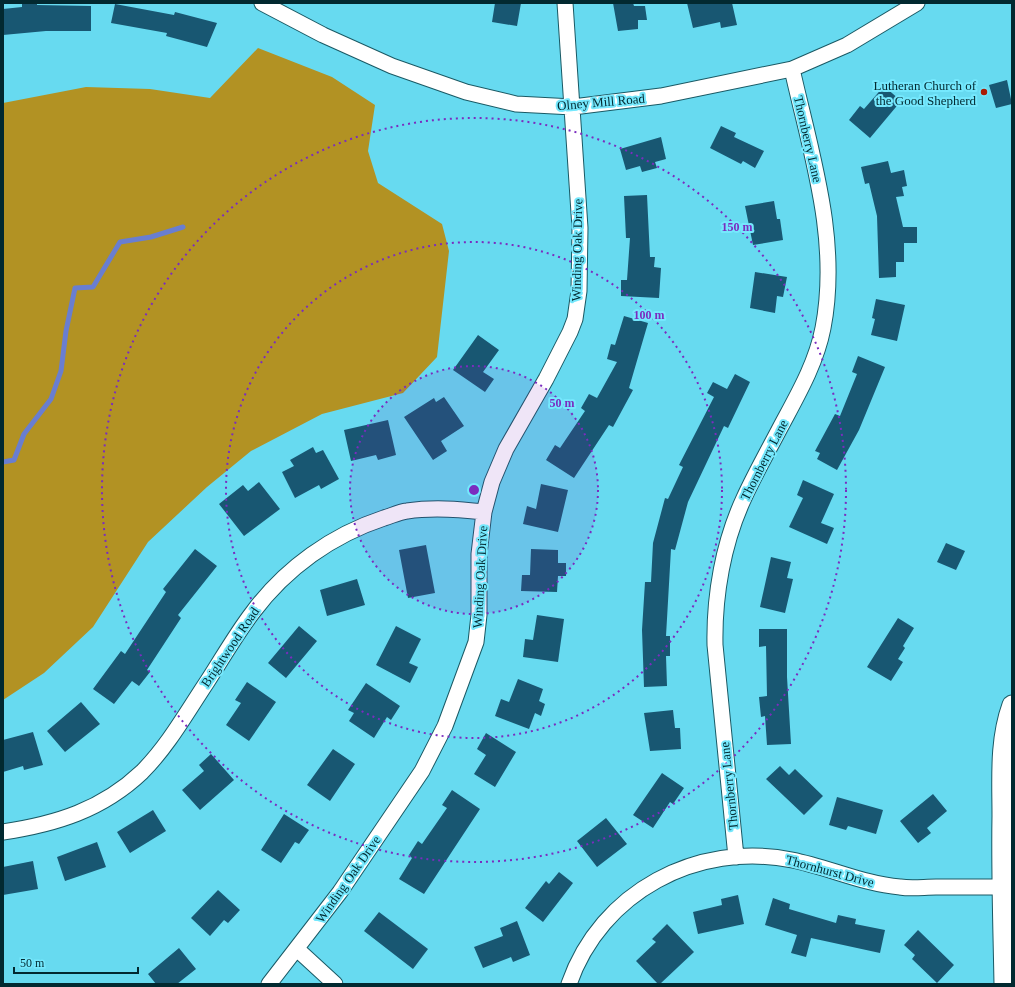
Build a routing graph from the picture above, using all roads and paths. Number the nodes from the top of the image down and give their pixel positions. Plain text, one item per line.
1 (262, 3) edge
2 (565, 3) edge
3 (917, 3) edge
4 (895, 9) edge
5 (792, 69) junction
6 (574, 107) junction
7 (484, 512) junction
8 (1012, 705) edge
9 (3, 832) edge
10 (736, 857) junction
11 (1007, 887) edge
12 (298, 950) junction
13 (269, 984) edge
14 (334, 984) edge
15 (569, 984) edge
16 (1004, 984) edge

1 - 6 street, Olney Mill Road
2 - 6 street, Winding Oak Drive
3 - 4 street, Olney Mill Road
4 - 5 street, Olney Mill Road
5 - 6 street, Olney Mill Road
5 - 10 street, Thornberry Lane
6 - 7 street, Winding Oak Drive
7 - 9 street, Brightwood Road
7 - 12 street, Winding Oak Drive
8 - 11 street
10 - 11 street, Thornhurst Drive
10 - 15 street, Thornhurst Drive
11 - 16 street
12 - 13 street, Winding Oak Drive
12 - 14 street

